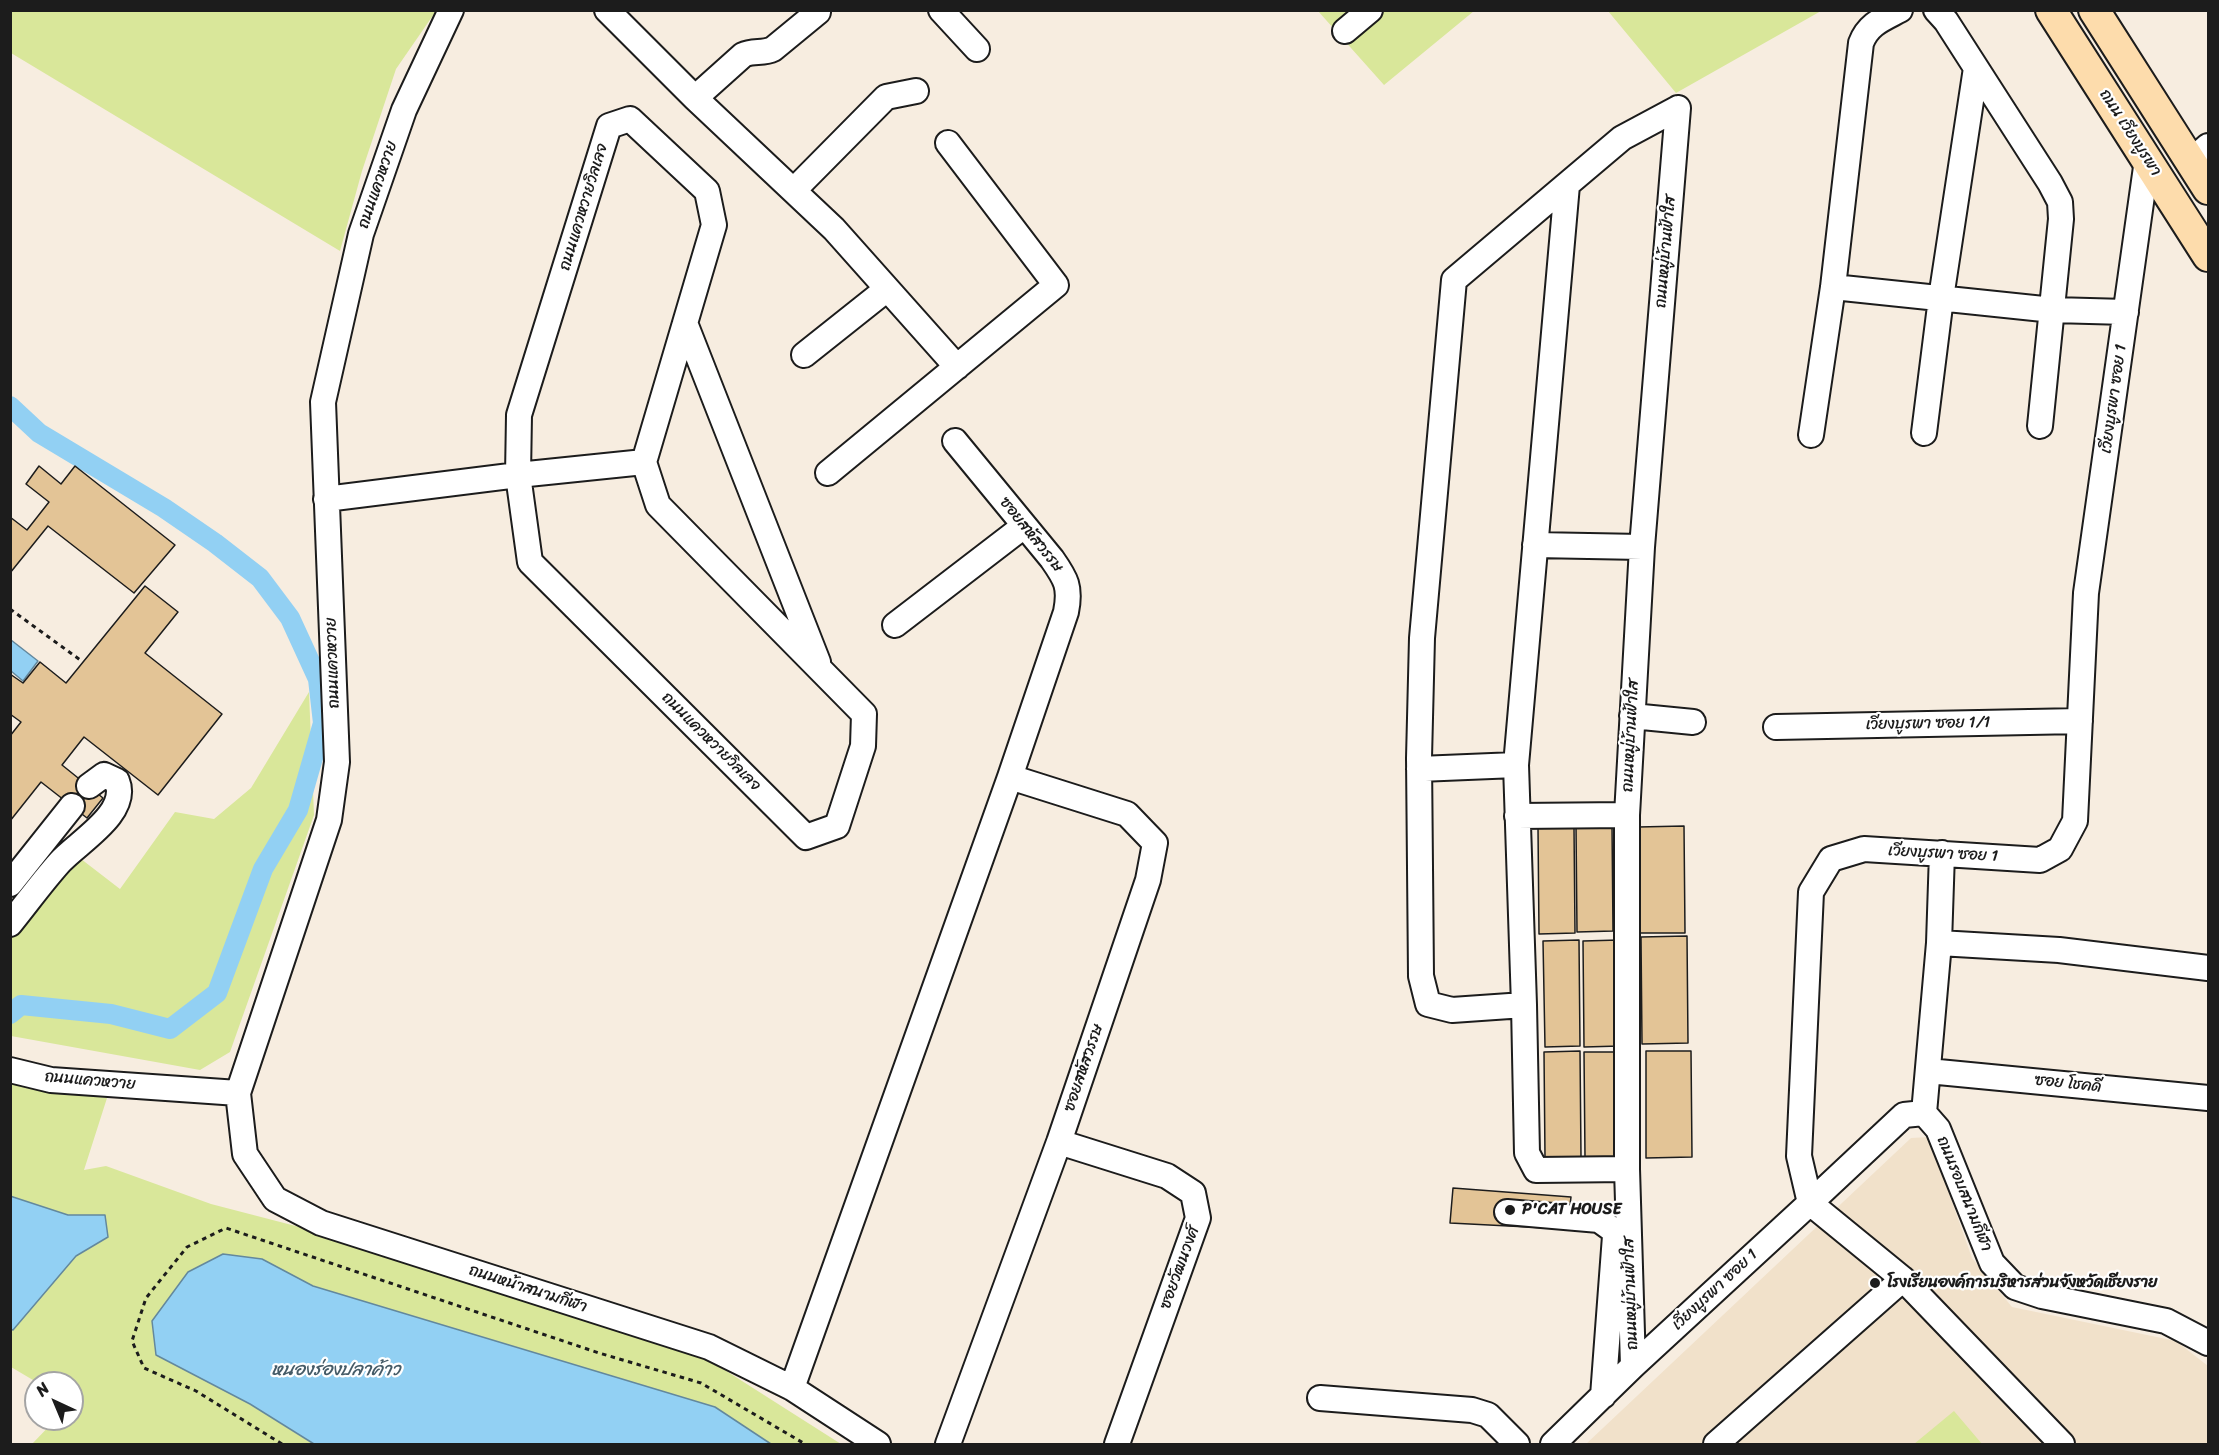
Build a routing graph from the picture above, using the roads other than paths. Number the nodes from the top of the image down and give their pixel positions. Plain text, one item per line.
1 (451, 10) edge
2 (607, 10) edge
3 (941, 10) edge
4 (1370, 10) edge
5 (1900, 10) edge
6 (1936, 10) edge
7 (2051, 10) edge
8 (2094, 10) edge
9 (818, 12) dead end
10 (1345, 31) dead end
11 (977, 49) dead end
12 (1976, 68) junction
13 (916, 91) dead end
14 (695, 98) junction
15 (948, 143) dead end
16 (2199, 154) edge
17 (2147, 160) junction
18 (1567, 184) junction
19 (2208, 189) edge
20 (794, 190) junction
21 (2208, 256) edge
22 (1833, 287) junction
23 (887, 289) junction
24 (1941, 298) junction
25 (2053, 310) junction
26 (2126, 312) junction
27 (685, 323) junction
28 (804, 355) dead end
29 (957, 367) junction
30 (2040, 426) dead end
31 (1924, 433) dead end
32 (1811, 435) dead end
33 (955, 441) dead end
34 (644, 462) junction
35 (828, 473) dead end
36 (518, 475) junction
37 (326, 499) junction
38 (1024, 526) junction
39 (1535, 545) junction
40 (1642, 547) junction
41 (896, 625) dead end
42 (822, 671) junction
43 (1632, 716) junction
44 (2080, 721) junction
45 (1693, 722) dead end
46 (1776, 727) dead end
47 (1516, 765) junction
48 (1419, 769) junction
49 (1010, 777) junction
50 (89, 786) dead end
51 (72, 806) dead end
52 (1627, 815) junction
53 (1517, 816) junction
54 (1942, 854) junction
55 (10, 884) edge
56 (10, 924) edge
57 (1940, 944) junction
58 (2208, 968) edge
59 (1524, 1005) junction
60 (10, 1070) edge
61 (1928, 1071) junction
62 (238, 1093) junction
63 (2208, 1098) edge
64 (1924, 1113) junction
65 (1059, 1142) junction
66 (1627, 1169) junction
67 (1810, 1203) junction
68 (1507, 1212) dead end
69 (1903, 1279) junction
70 (2208, 1343) edge
71 (1633, 1366) junction
72 (792, 1388) junction
73 (1603, 1396) junction
74 (1320, 1398) dead end
75 (878, 1444) edge
76 (948, 1444) edge
77 (1117, 1444) edge
78 (1517, 1444) edge
79 (1553, 1444) edge
80 (1716, 1444) edge
81 (2062, 1444) edge

1 - 37 street, ถนนแควหวาย
2 - 14 street
3 - 11 street
4 - 10 street
5 - 22 street
6 - 12 street
7 - 17 main road, ถนน เวียงบูรพา
8 - 16 main road
9 - 14 street
12 - 24 street
12 - 25 street
13 - 20 street
14 - 20 street
15 - 29 street
16 - 19 main road
17 - 21 main road, ถนน เวียงบูรพา
17 - 26 street, เวียงบูรพา ซอย 1
18 - 39 street
18 - 40 street, ถนนหมู่บ้านฟ้าใส
18 - 48 street
20 - 23 street
22 - 24 street
22 - 32 street
23 - 28 street
23 - 29 street
24 - 25 street
24 - 31 street
25 - 26 street
25 - 30 street
26 - 44 street, เวียงบูรพา ซอย 1
27 - 34 street, ถนนแควหวายวิลเลจ
27 - 36 street, ถนนแควหวายวิลเลจ
27 - 42 street, ถนนแควหวายวิลเลจ
29 - 35 street
33 - 38 street, ซอยสหัสวรรษ
34 - 36 street
34 - 42 street, ถนนแควหวายวิลเลจ
36 - 37 street
36 - 42 street, ถนนแควหวายวิลเลจ
37 - 62 street, ถนนแควหวาย
38 - 41 street
38 - 49 street, ซอยสหัสวรรษ
39 - 40 street
39 - 47 street
40 - 43 street, ถนนหมู่บ้านฟ้าใส
43 - 45 street
43 - 52 street, ถนนหมู่บ้านฟ้าใส
44 - 46 street, เวียงบูรพา ซอย 1/1
44 - 54 street, เวียงบูรพา ซอย 1
47 - 48 street
47 - 53 street
48 - 59 street
49 - 65 street, ซอยสหัสวรรษ
49 - 72 street, ซอยสหัสวรรษ
50 - 56 street
51 - 55 street
52 - 53 street
52 - 66 street, ถนนหมู่บ้านฟ้าใส
53 - 59 street
54 - 57 street
54 - 67 street, เวียงบูรพา ซอย 1
57 - 58 street
57 - 61 street
59 - 66 street
60 - 62 street, ถนนแควหวาย
61 - 63 street, ซอย โชคดี
61 - 64 street
62 - 72 street, ถนนหน้าสนามกีฬา
64 - 67 street
64 - 70 street, ถนนรอบสนามกีฬา
65 - 76 street, ซอยสหัสวรรษ
65 - 77 street, ซอยวัฒนวงศ์
66 - 71 street, ถนนหมู่บ้านฟ้าใส
67 - 69 street
67 - 71 street, เวียงบูรพา ซอย 1
68 - 73 street
69 - 80 street
69 - 81 street
71 - 73 street, เวียงบูรพา ซอย 1
72 - 75 street, ถนนหน้าสนามกีฬา
73 - 79 street, เวียงบูรพา ซอย 1
74 - 78 street

